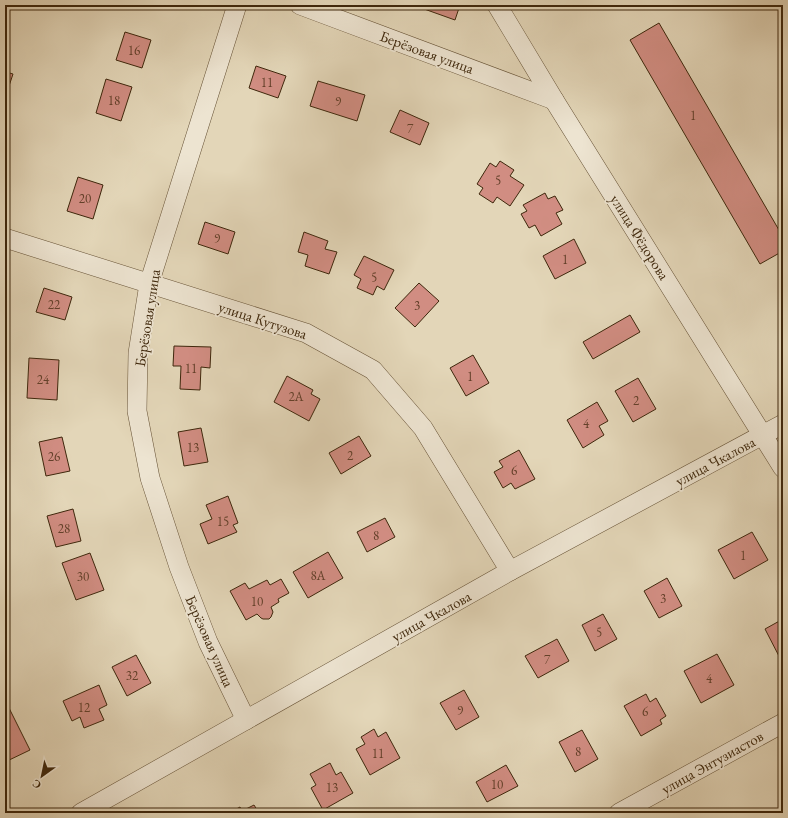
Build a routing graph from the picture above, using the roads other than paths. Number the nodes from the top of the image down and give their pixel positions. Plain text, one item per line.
1 (237, 5) edge
2 (300, 5) edge
3 (497, 5) edge
4 (554, 100) junction
5 (5, 238) edge
6 (149, 284) junction
7 (783, 424) edge
8 (762, 435) junction
9 (783, 468) edge
10 (510, 571) junction
11 (246, 720) junction
12 (783, 723) edge
13 (81, 813) edge
14 (619, 813) edge

1 - 6 street, Берёзовая улица
2 - 4 street, Берёзовая улица
3 - 4 street, улица Фёдорова
4 - 8 street, улица Фёдорова
5 - 6 street, улица Кутузова
6 - 10 street, улица Кутузова
6 - 11 street, Берёзовая улица
7 - 8 street, улица Чкалова
8 - 9 street, улица Фёдорова
8 - 10 street, улица Чкалова
10 - 11 street, улица Чкалова
11 - 13 street, улица Чкалова
12 - 14 street, улица Энтузиастов

